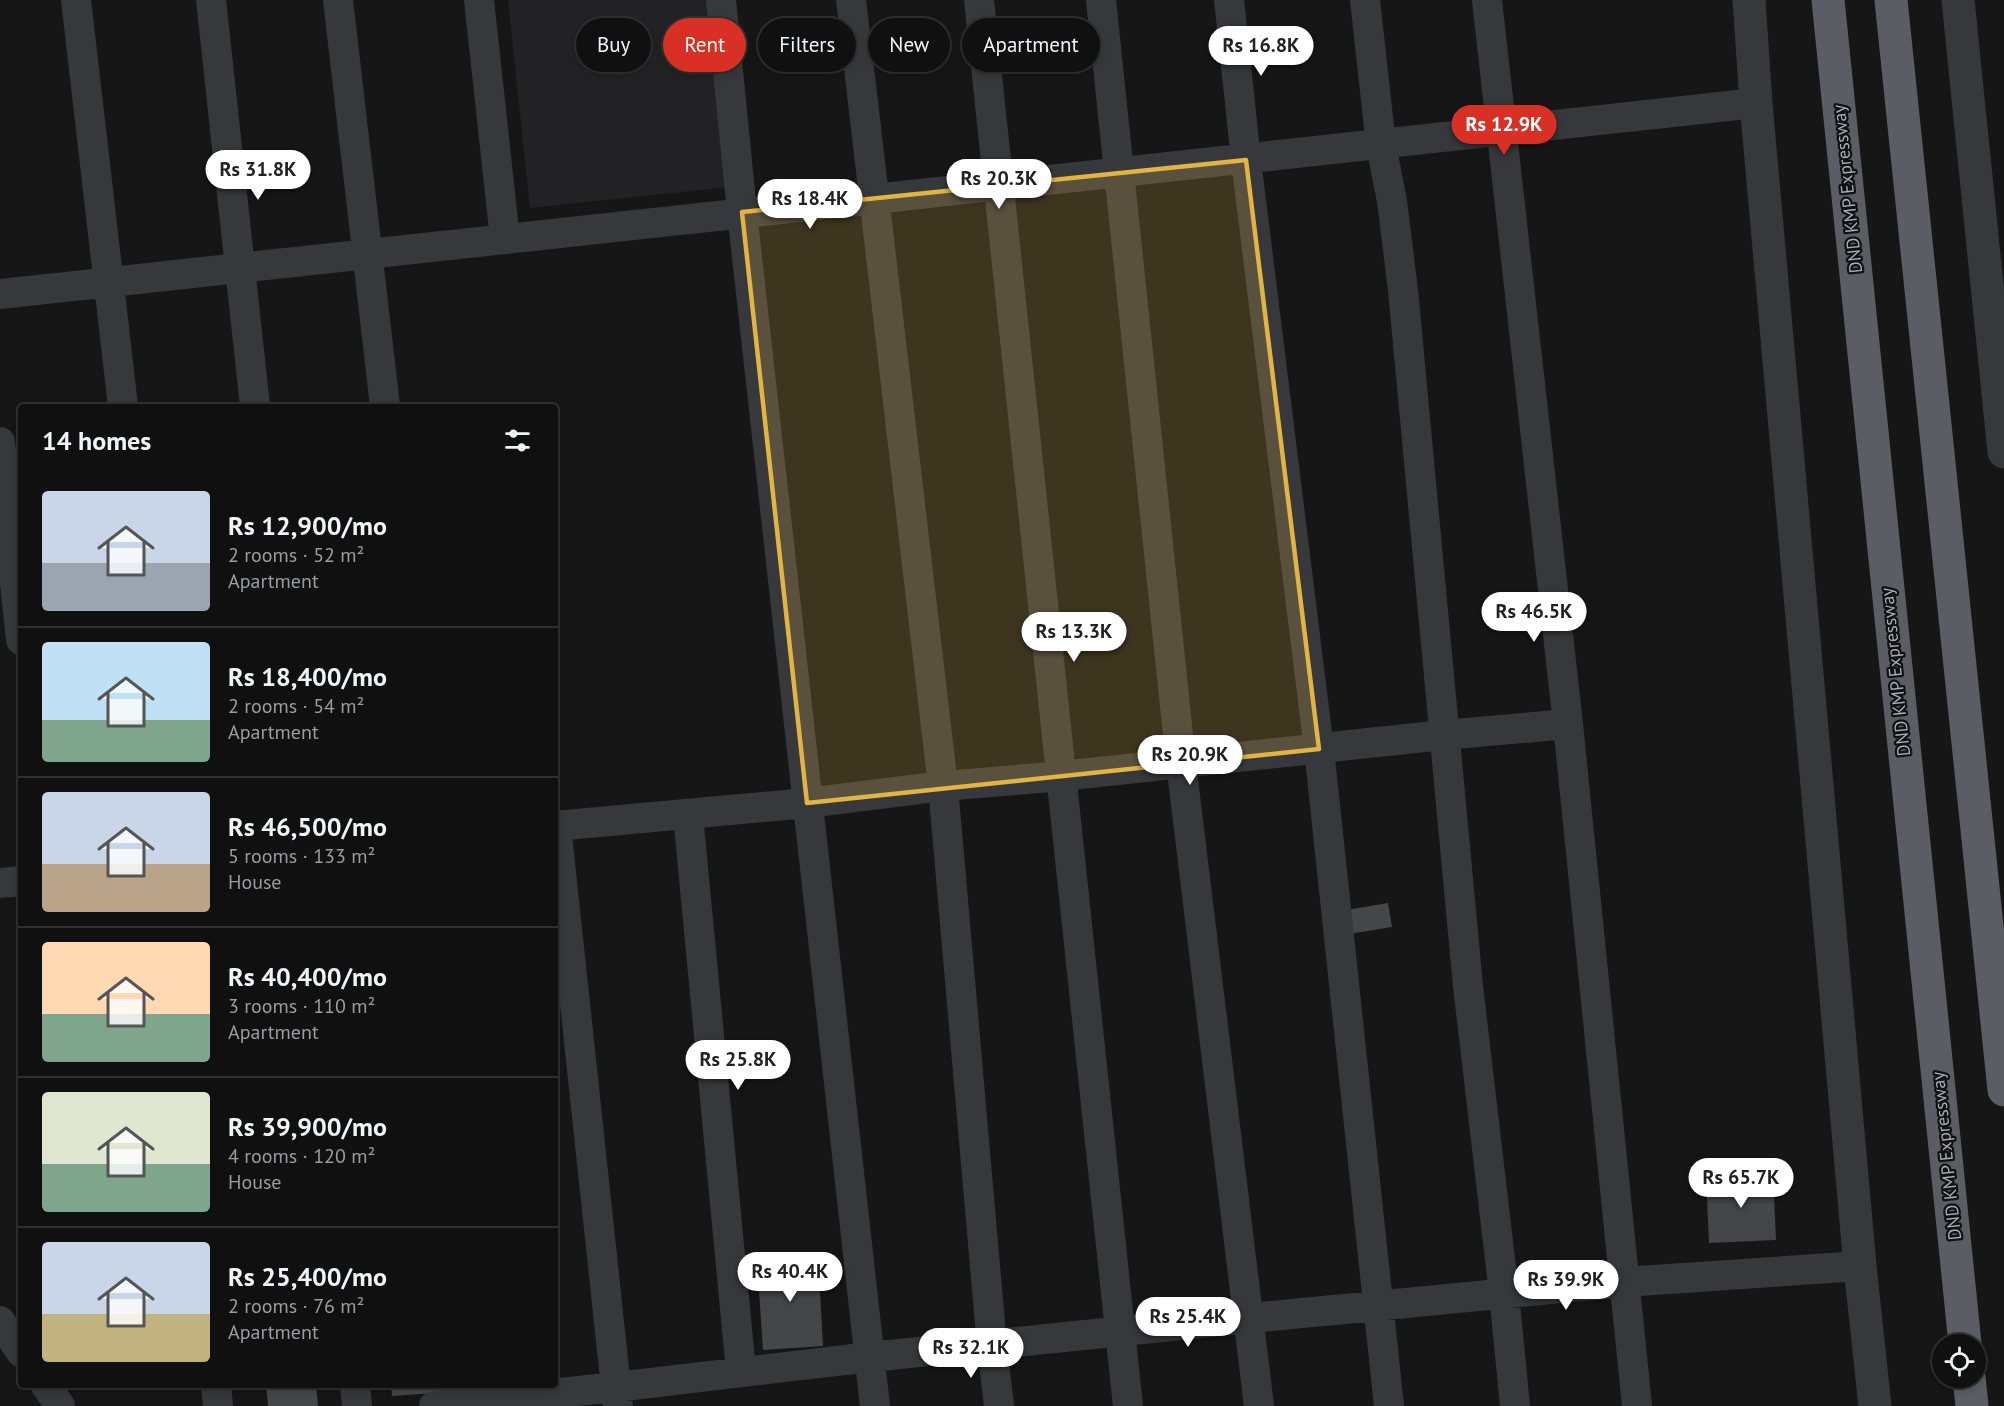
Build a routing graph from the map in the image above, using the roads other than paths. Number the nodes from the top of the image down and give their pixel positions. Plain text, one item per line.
1 (76, 0) edge
2 (211, 0) edge
3 (338, 0) edge
4 (479, 0) edge
5 (721, 0) edge
6 (851, 0) edge
7 (979, 0) edge
8 (1101, 0) edge
9 (1229, 0) edge
10 (1365, 0) edge
11 (1487, 0) edge
12 (1749, 0) edge
13 (1828, 0) edge
14 (1891, 0) edge
15 (1958, 0) edge
16 (1756, 103) junction
17 (1502, 132) junction
18 (1381, 145) junction
19 (1246, 160) junction
20 (1119, 173) junction
21 (999, 186) junction
22 (874, 200) junction
23 (742, 212) junction
24 (505, 239) junction
25 (367, 254) junction
26 (241, 268) junction
27 (110, 282) junction
28 (0, 294) edge
29 (123, 404) edge
30 (255, 404) edge
31 (385, 404) edge
32 (0, 442) edge
33 (2004, 452) edge
34 (18, 612) edge
35 (1568, 724) junction
36 (1443, 735) junction
37 (1319, 749) junction
38 (1181, 763) junction
39 (1062, 776) junction
40 (943, 786) junction
41 (807, 803) junction
42 (688, 815) junction
43 (558, 826) edge
44 (558, 845) edge
45 (18, 881) edge
46 (0, 884) edge
47 (2004, 1090) edge
48 (1860, 1266) junction
49 (1624, 1282) junction
50 (1504, 1293) junction
51 (1379, 1305) junction
52 (1250, 1317) junction
53 (0, 1322) edge
54 (1120, 1332) junction
55 (1964, 1334) edge
56 (992, 1346) junction
57 (18, 1348) edge
58 (870, 1357) junction
59 (741, 1371) junction
60 (48, 1388) edge
61 (216, 1388) edge
62 (355, 1388) edge
63 (1970, 1388) edge
64 (493, 1397) edge
65 (617, 1397) edge
66 (60, 1406) edge
67 (218, 1406) edge
68 (357, 1406) edge
69 (434, 1406) edge
70 (875, 1406) edge
71 (999, 1406) edge
72 (1128, 1406) edge
73 (1260, 1406) edge
74 (1389, 1406) edge
75 (1515, 1406) edge
76 (1637, 1406) edge
77 (1875, 1406) edge
78 (1972, 1406) edge

1 - 27 street
2 - 26 street
3 - 25 street
4 - 24 street
5 - 23 street
6 - 22 street
7 - 21 street
8 - 20 street
9 - 19 street
10 - 18 street
11 - 17 street
12 - 16 street
13 - 55 highway, DND KMP Expressway
14 - 47 highway
15 - 33 street
16 - 17 street
16 - 48 street
17 - 18 street
17 - 35 street
18 - 19 street
18 - 36 street
19 - 20 street
19 - 37 street
20 - 21 street
20 - 38 street
21 - 22 street
21 - 39 street
22 - 23 street
22 - 40 street
23 - 24 street
23 - 41 street
24 - 25 street
25 - 26 street
25 - 31 street
26 - 27 street
26 - 30 street
27 - 28 street
27 - 29 street
32 - 34 street
35 - 36 street
35 - 49 street
36 - 37 street
36 - 50 street
37 - 38 street
37 - 51 street
38 - 39 street
38 - 52 street
39 - 40 street
39 - 54 street
40 - 41 street
40 - 56 street
41 - 42 street
41 - 58 street
42 - 43 street
42 - 59 street
44 - 65 street
45 - 46 street
48 - 49 street
48 - 77 street
49 - 50 street
49 - 76 street
50 - 51 street
50 - 75 street
51 - 52 street
51 - 74 street
52 - 54 street
52 - 73 street
53 - 57 street
54 - 56 street
54 - 72 street
56 - 58 street
56 - 71 street
58 - 59 street
58 - 70 street
59 - 65 street
60 - 66 street
61 - 67 street
62 - 68 street
63 - 78 highway
64 - 65 street
64 - 69 street

